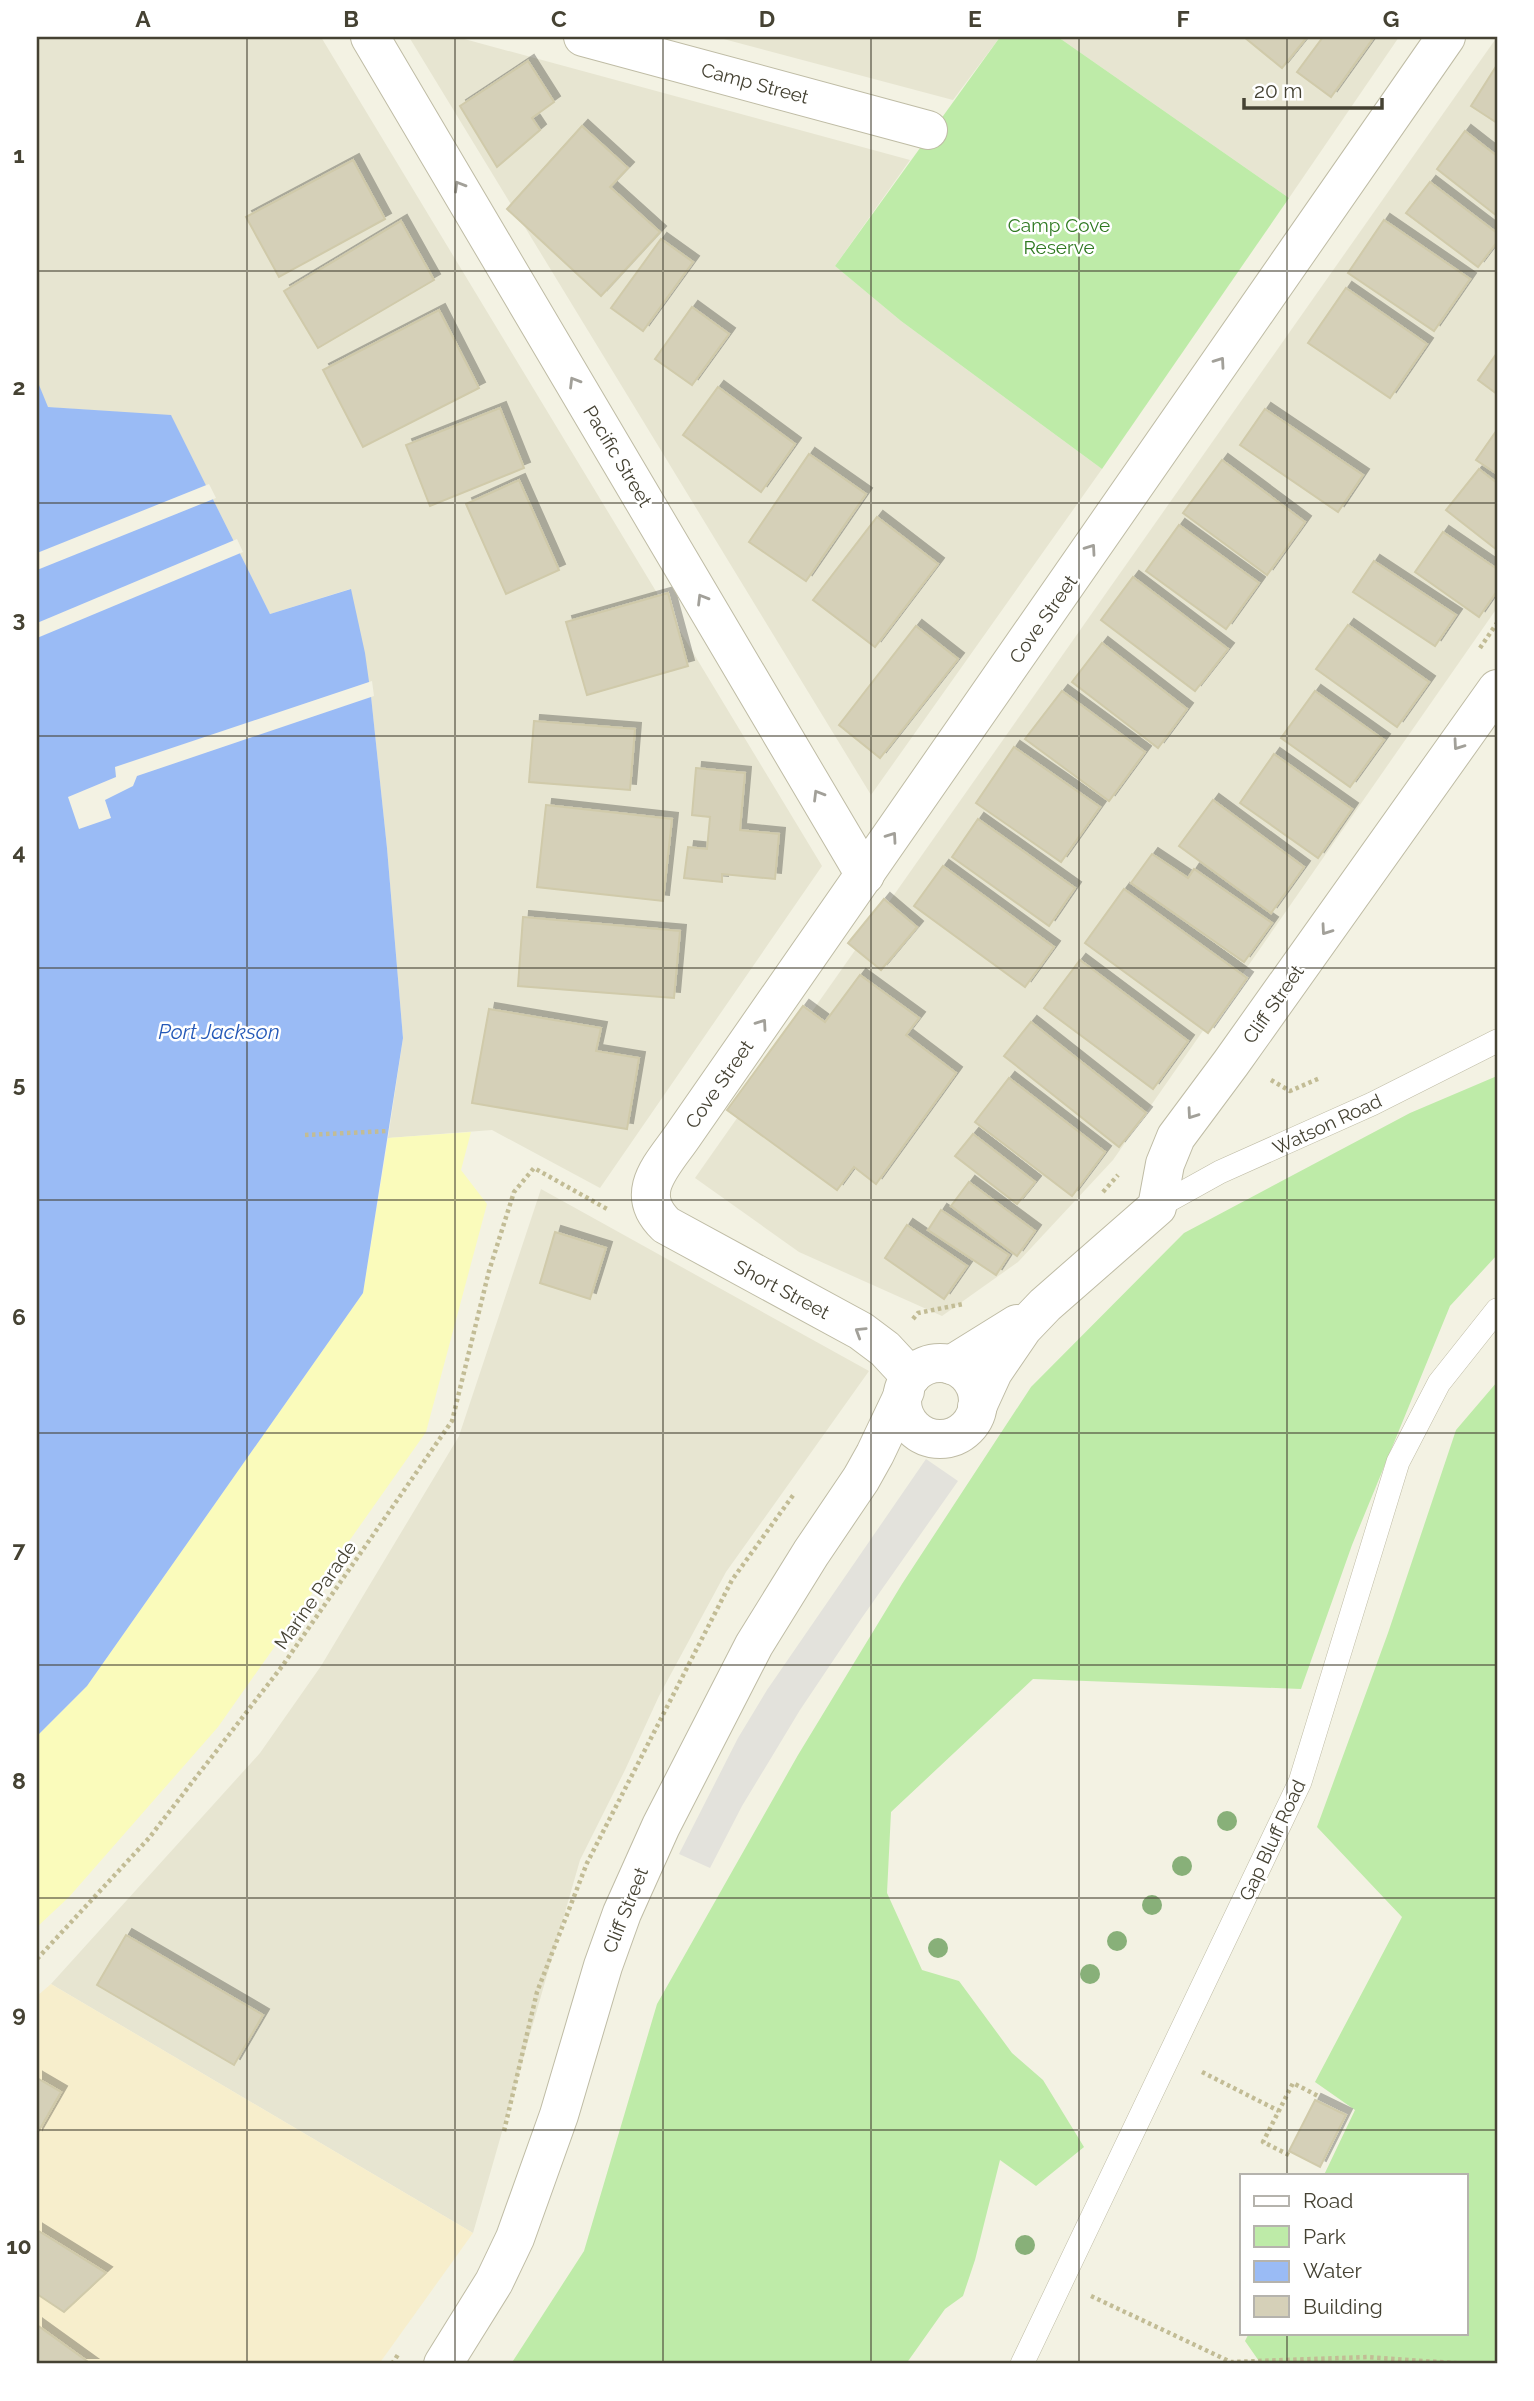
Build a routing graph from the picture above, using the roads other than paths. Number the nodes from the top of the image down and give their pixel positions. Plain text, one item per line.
1 (370, 37) edge
2 (583, 37) edge
3 (1446, 37) edge
4 (928, 130) dead end
5 (1497, 689) edge
6 (865, 875) junction
7 (1497, 1041) edge
8 (651, 1205) joint
9 (1157, 1207) junction
10 (1045, 1305) junction
11 (1497, 1310) edge
12 (951, 1365) junction
13 (908, 1384) junction
14 (977, 1407) junction
15 (939, 1439) junction
16 (861, 1479) junction
17 (1026, 2362) edge
18 (443, 2364) edge

6 -> 1 street, Pacific Street
2 - 4 street, Camp Street
6 -> 3 street, Cove Street
5 -> 9 street, Cliff Street
8 -> 6 street, Cove Street
7 - 9 lane, Watson Road
13 -> 8 street, Short Street
9 - 10 street
10 - 12 street
10 - 14 street
11 - 17 lane, Gap Bluff Road
12 - 13 street
12 - 14 street
13 - 15 street
13 - 16 street, Cliff Street
14 - 15 street
15 - 16 street, Cliff Street
16 - 18 street, Cliff Street

